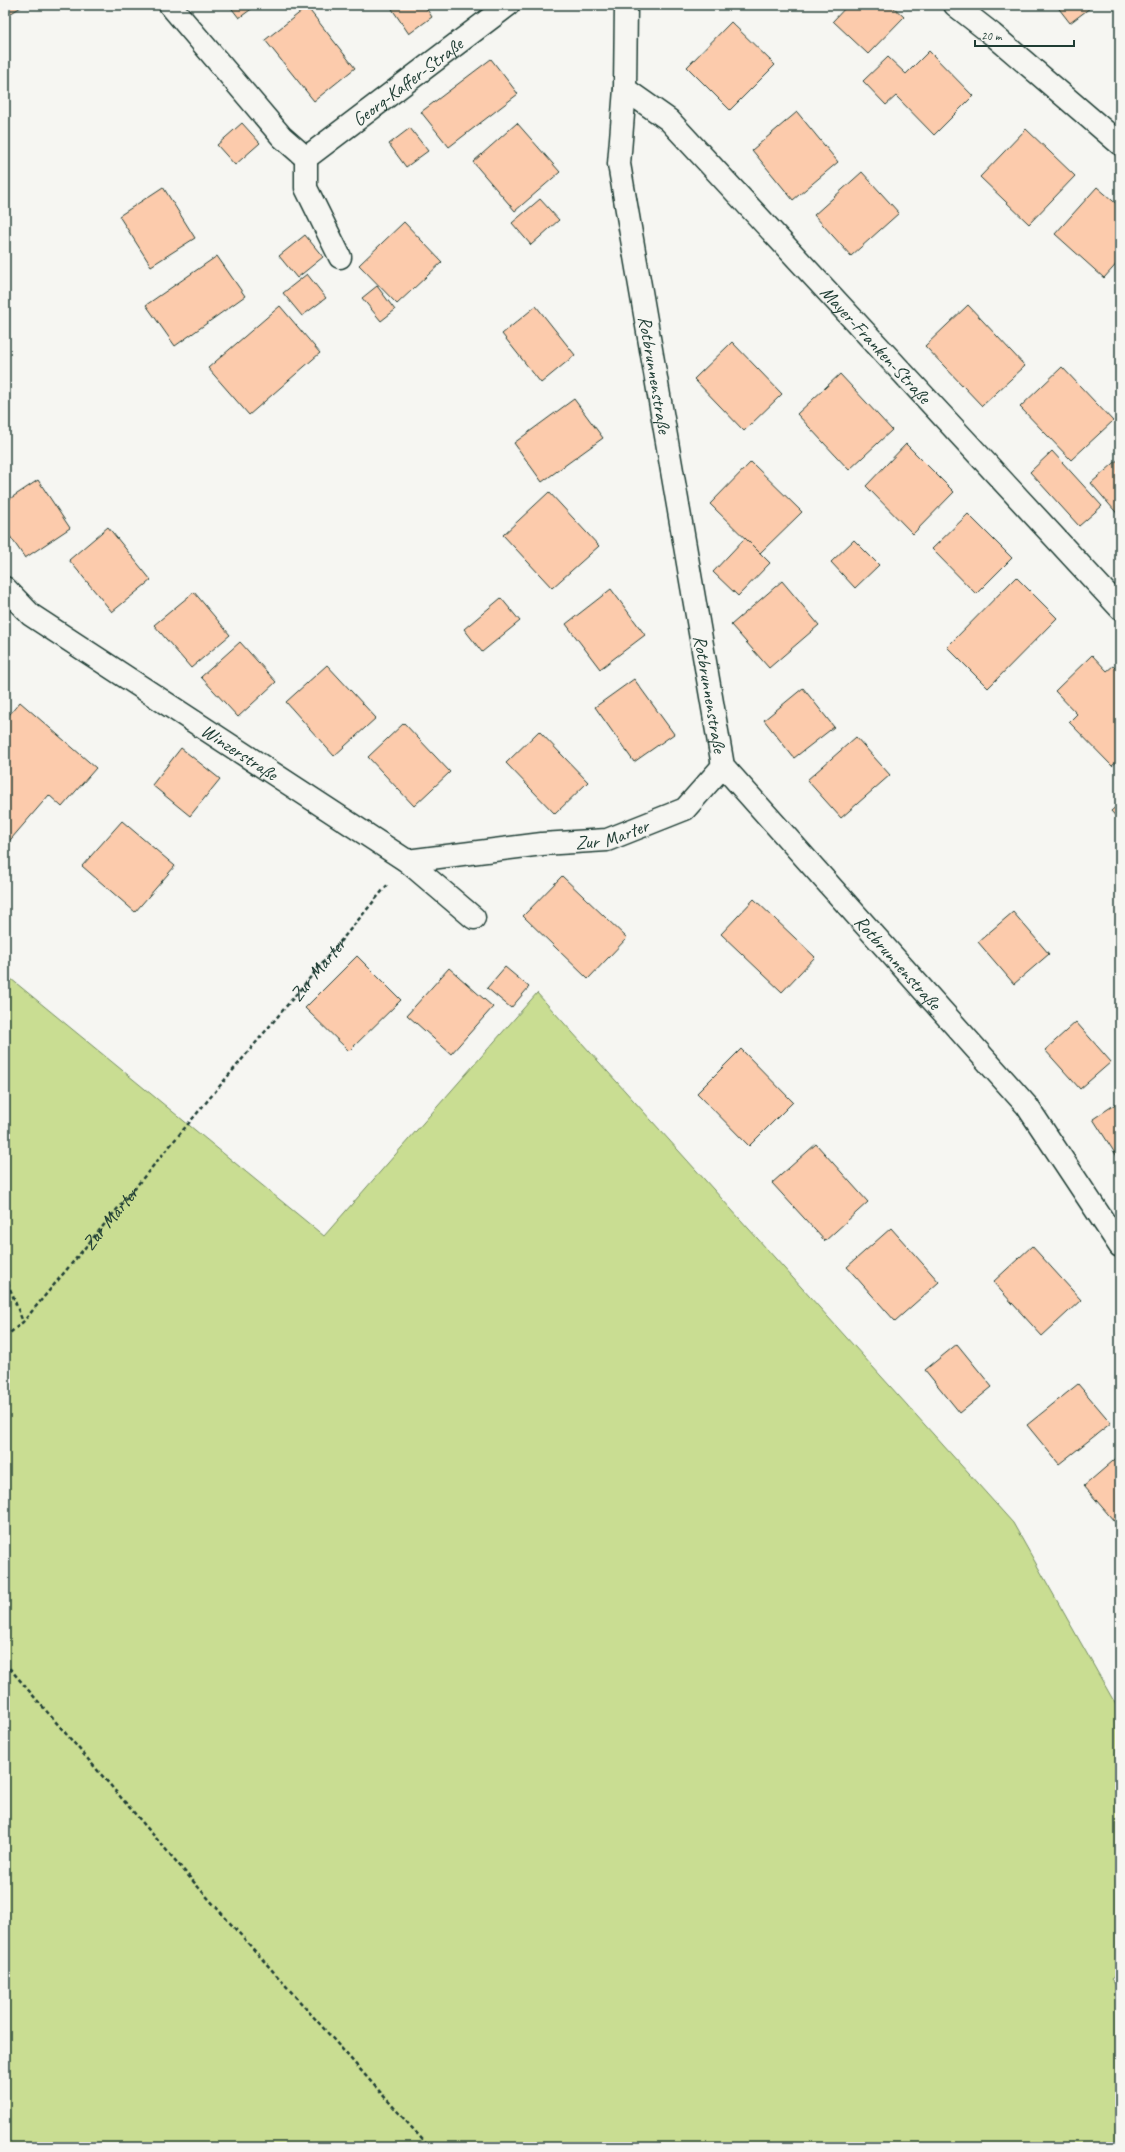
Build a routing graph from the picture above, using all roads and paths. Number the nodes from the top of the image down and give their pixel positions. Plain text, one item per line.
1 (170, 5) edge
2 (508, 5) edge
3 (626, 5) edge
4 (955, 5) edge
5 (625, 89) junction
6 (1120, 144) edge
7 (306, 158) junction
8 (340, 257) dead end
9 (5, 588) edge
10 (1120, 608) edge
11 (722, 766) junction
12 (407, 861) junction
13 (474, 918) dead end
14 (1120, 1246) edge
15 (5, 1276) edge
16 (23, 1322) junction
17 (5, 1337) edge
18 (5, 1663) edge
19 (429, 2147) edge

1 - 7 street
2 - 7 street, Georg-Kaffer-Straße
3 - 5 street, Rotbrunnenstraße
4 - 6 street
5 - 10 street, Mayer-Franken-Straße
5 - 11 street, Rotbrunnenstraße
7 - 8 street
9 - 12 street, Winzerstraße
11 - 12 street, Zur Marter
11 - 14 street, Rotbrunnenstraße
12 - 13 street, Winzerstraße
12 - 16 path, Zur Marter
15 - 16 path
16 - 17 path, Zur Marter
18 - 19 path

